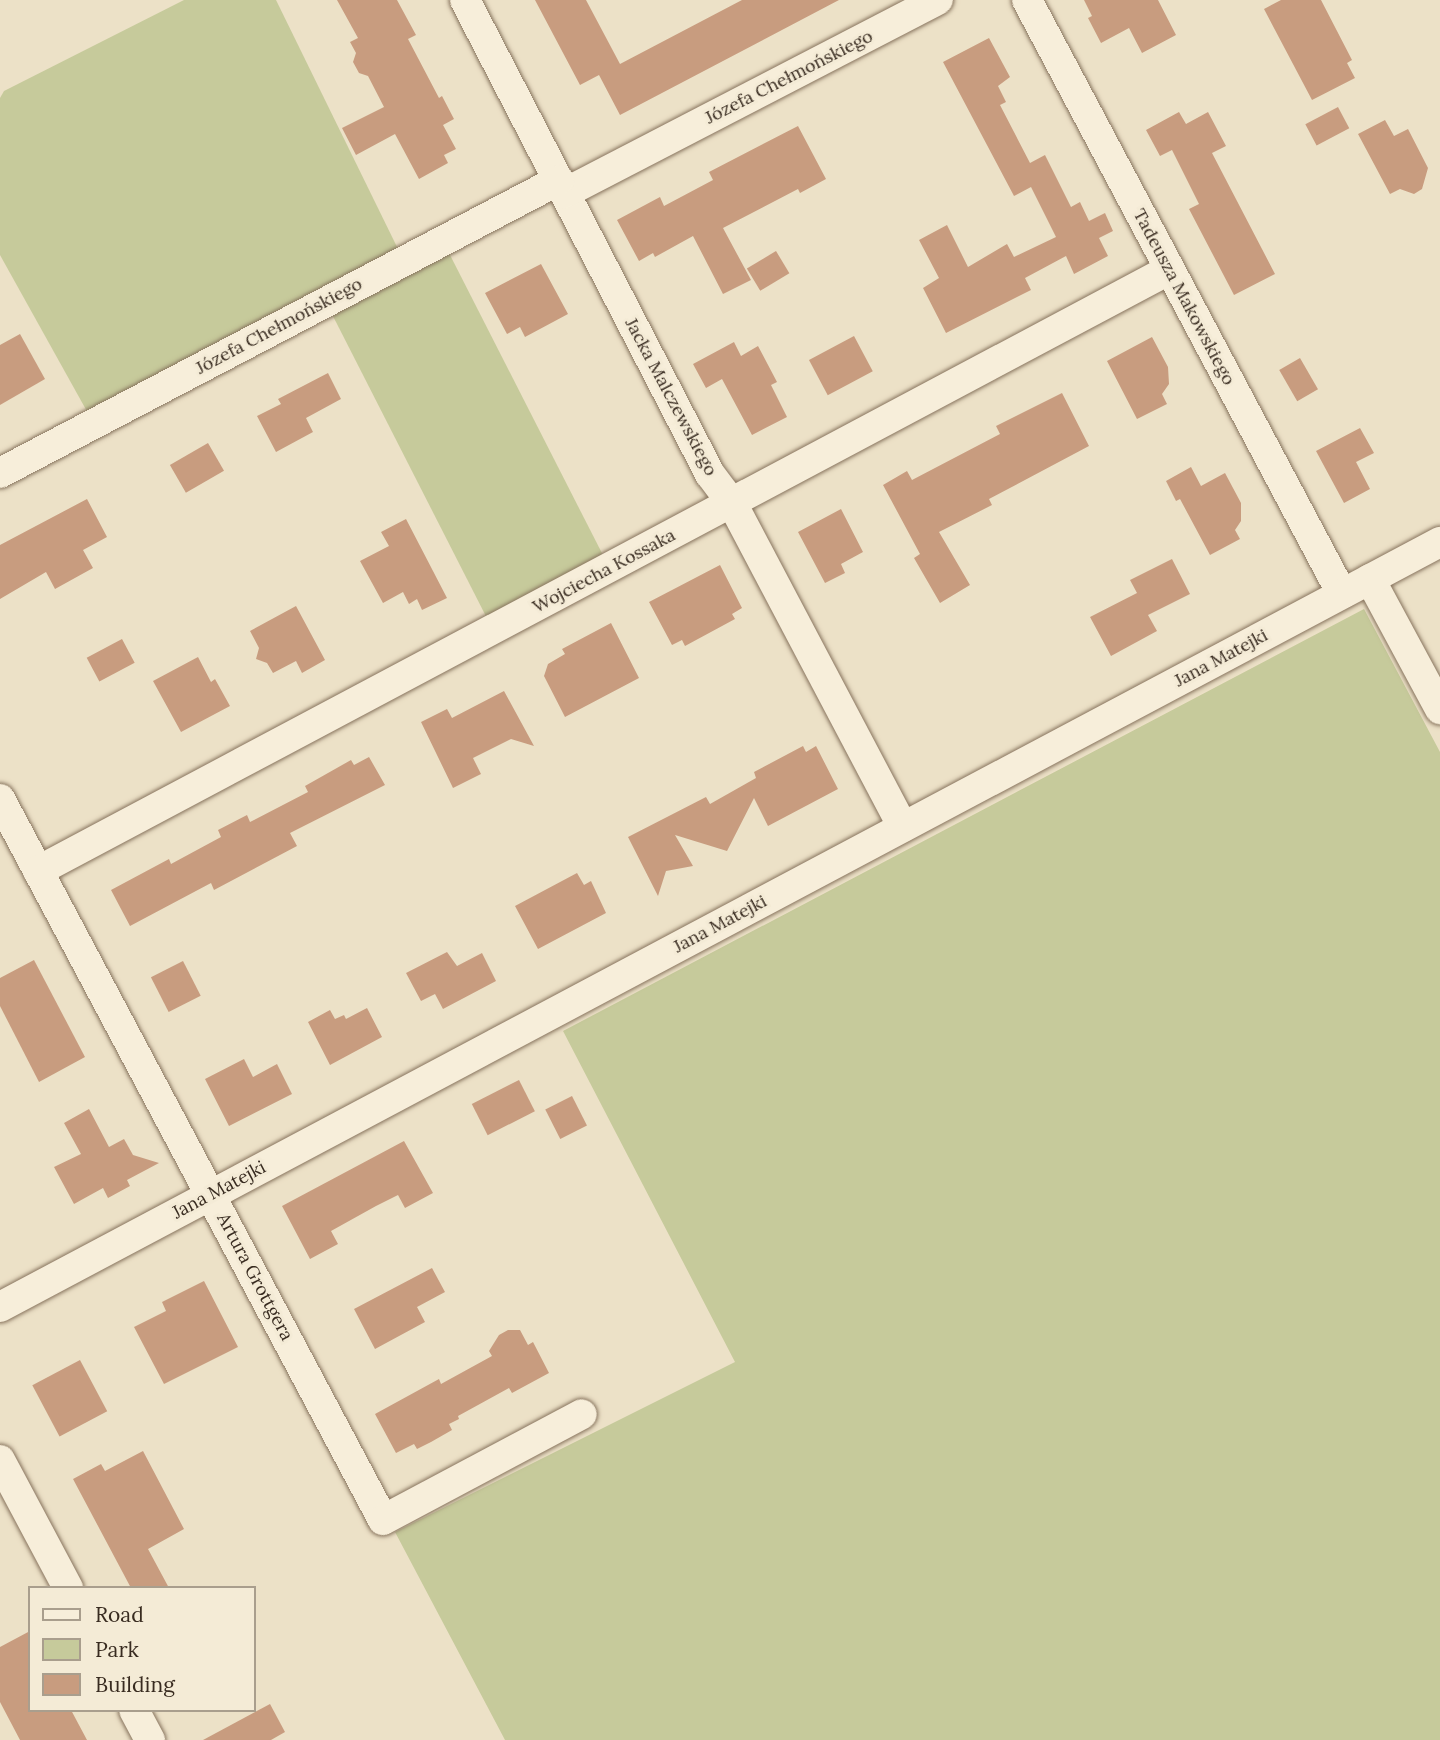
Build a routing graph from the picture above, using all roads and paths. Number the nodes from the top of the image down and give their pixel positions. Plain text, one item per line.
1 (465, 0) edge
2 (937, 0) edge
3 (1027, 0) edge
4 (562, 186) junction
5 (1169, 270) junction
6 (0, 473) edge
7 (732, 503) junction
8 (1440, 542) edge
9 (1370, 579) junction
10 (1342, 594) junction
11 (1440, 709) edge
12 (0, 799) edge
13 (903, 827) junction
14 (38, 871) junction
15 (211, 1195) junction
16 (0, 1307) edge
17 (582, 1414) dead end
18 (0, 1460) edge
19 (67, 1586) edge
20 (135, 1712) edge
21 (150, 1740) edge

1 - 4 street, Jacka Malczewskiego
2 - 4 street, Józefa Chełmońskiego
3 - 5 street, Tadeusza Makowskiego
4 - 6 street, Józefa Chełmońskiego
4 - 7 street, Jacka Malczewskiego
5 - 7 street, Wojciecha Kossaka
5 - 10 street, Tadeusza Makowskiego
7 - 13 street, Jacka Malczewskiego
7 - 14 street, Wojciecha Kossaka
8 - 9 street, Jana Matejki
9 - 10 street, Jana Matejki
9 - 11 street
10 - 13 street, Jana Matejki
12 - 14 street, Artura Grottgera
13 - 15 street, Jana Matejki
14 - 15 street, Artura Grottgera
15 - 16 street, Jana Matejki
15 - 17 street, Artura Grottgera
18 - 19 street
20 - 21 street

